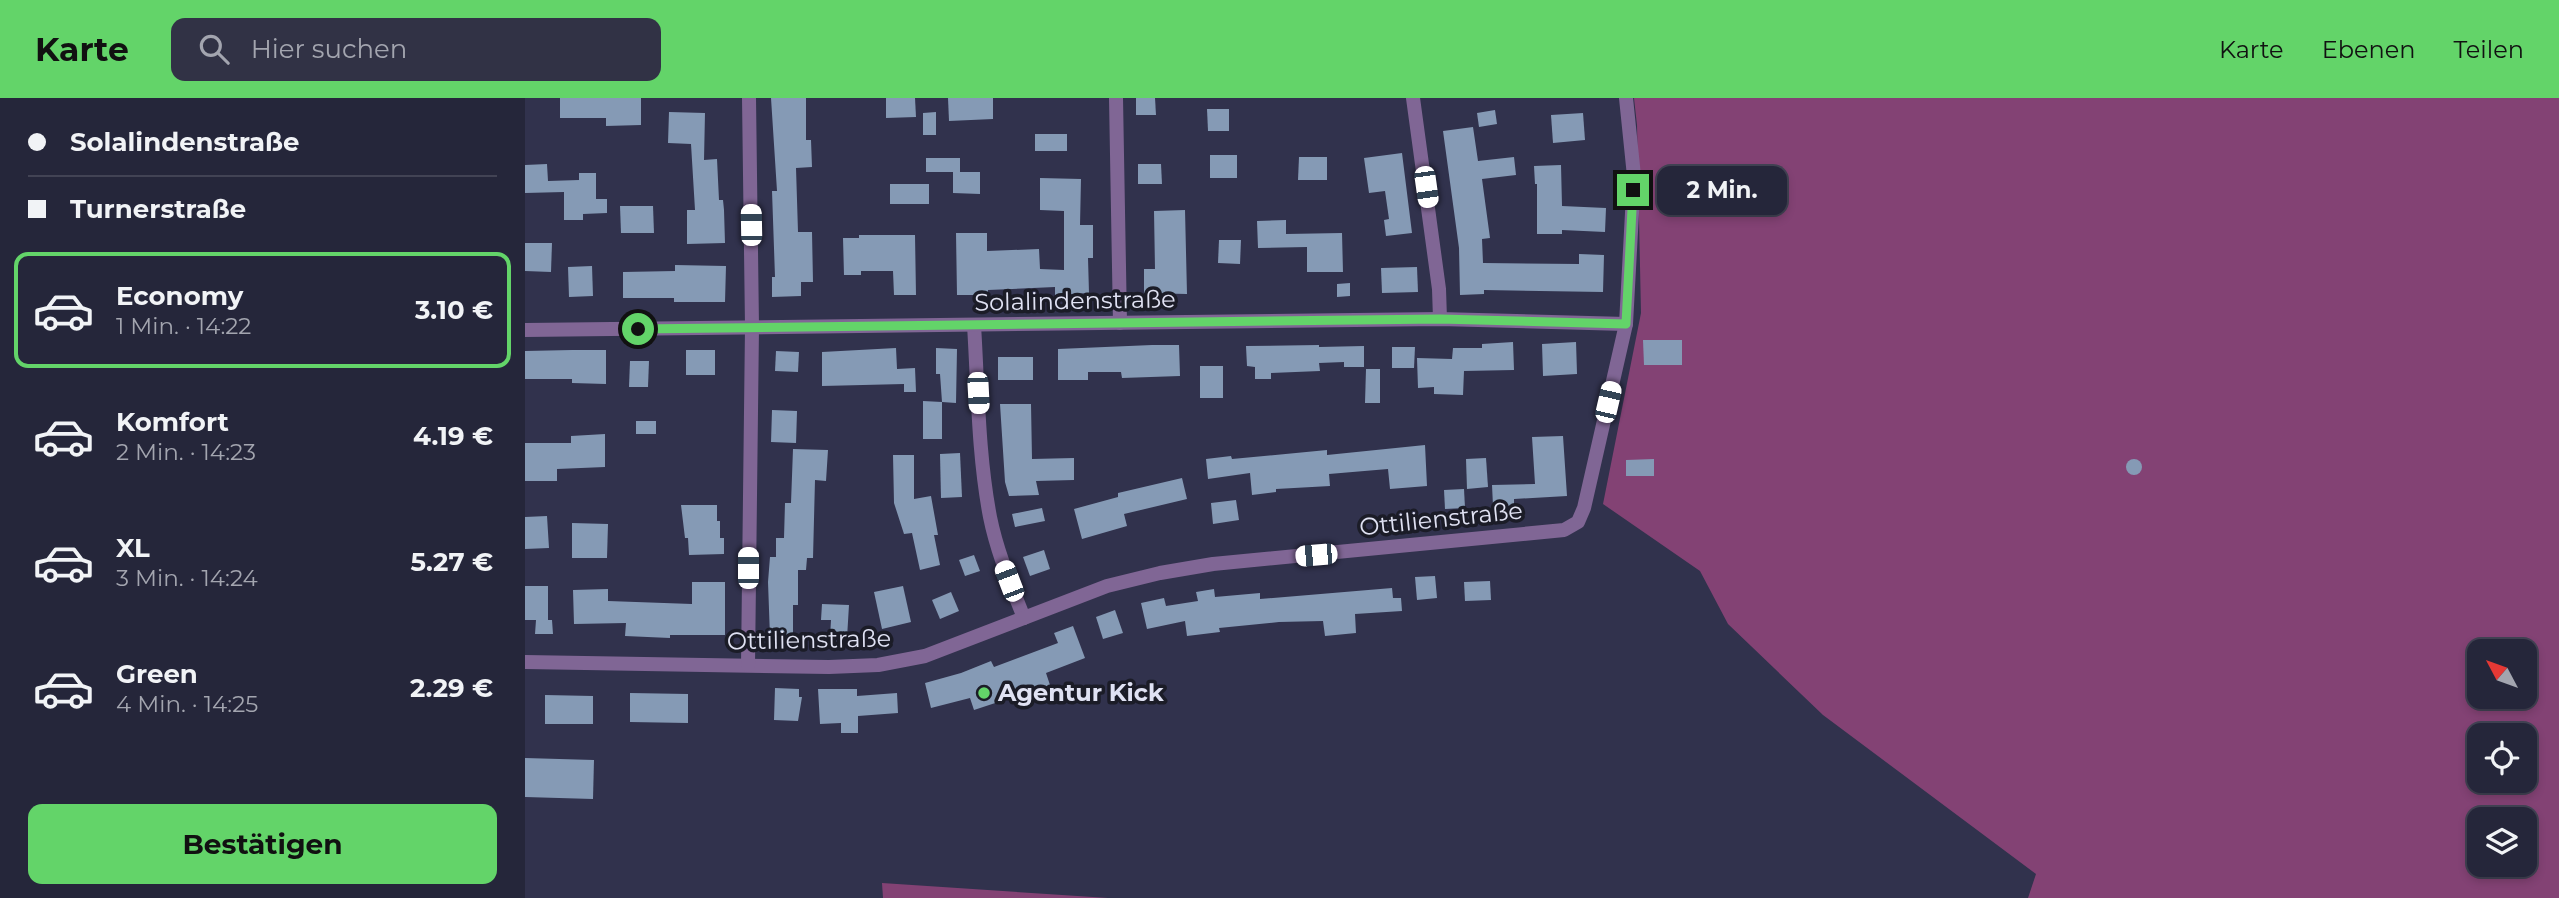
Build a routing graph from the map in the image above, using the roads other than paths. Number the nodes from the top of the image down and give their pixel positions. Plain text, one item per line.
1 (750, 98) edge
2 (1116, 98) edge
3 (1413, 98) edge
4 (1626, 98) edge
5 (1440, 319) junction
6 (1120, 323) junction
7 (1626, 324) junction
8 (974, 325) junction
9 (752, 327) junction
10 (525, 330) edge
11 (1024, 618) junction
12 (525, 662) edge
13 (748, 665) junction

1 - 9 street
2 - 6 street
3 - 5 street
4 - 7 street
5 - 6 street, Solalindenstraße
5 - 7 street, Solalindenstraße
6 - 8 street, Solalindenstraße
7 - 11 street, Ottilienstraße
8 - 9 street, Solalindenstraße
8 - 11 street
9 - 10 street, Solalindenstraße
9 - 13 street
11 - 13 street, Ottilienstraße
12 - 13 street, Ottilienstraße

